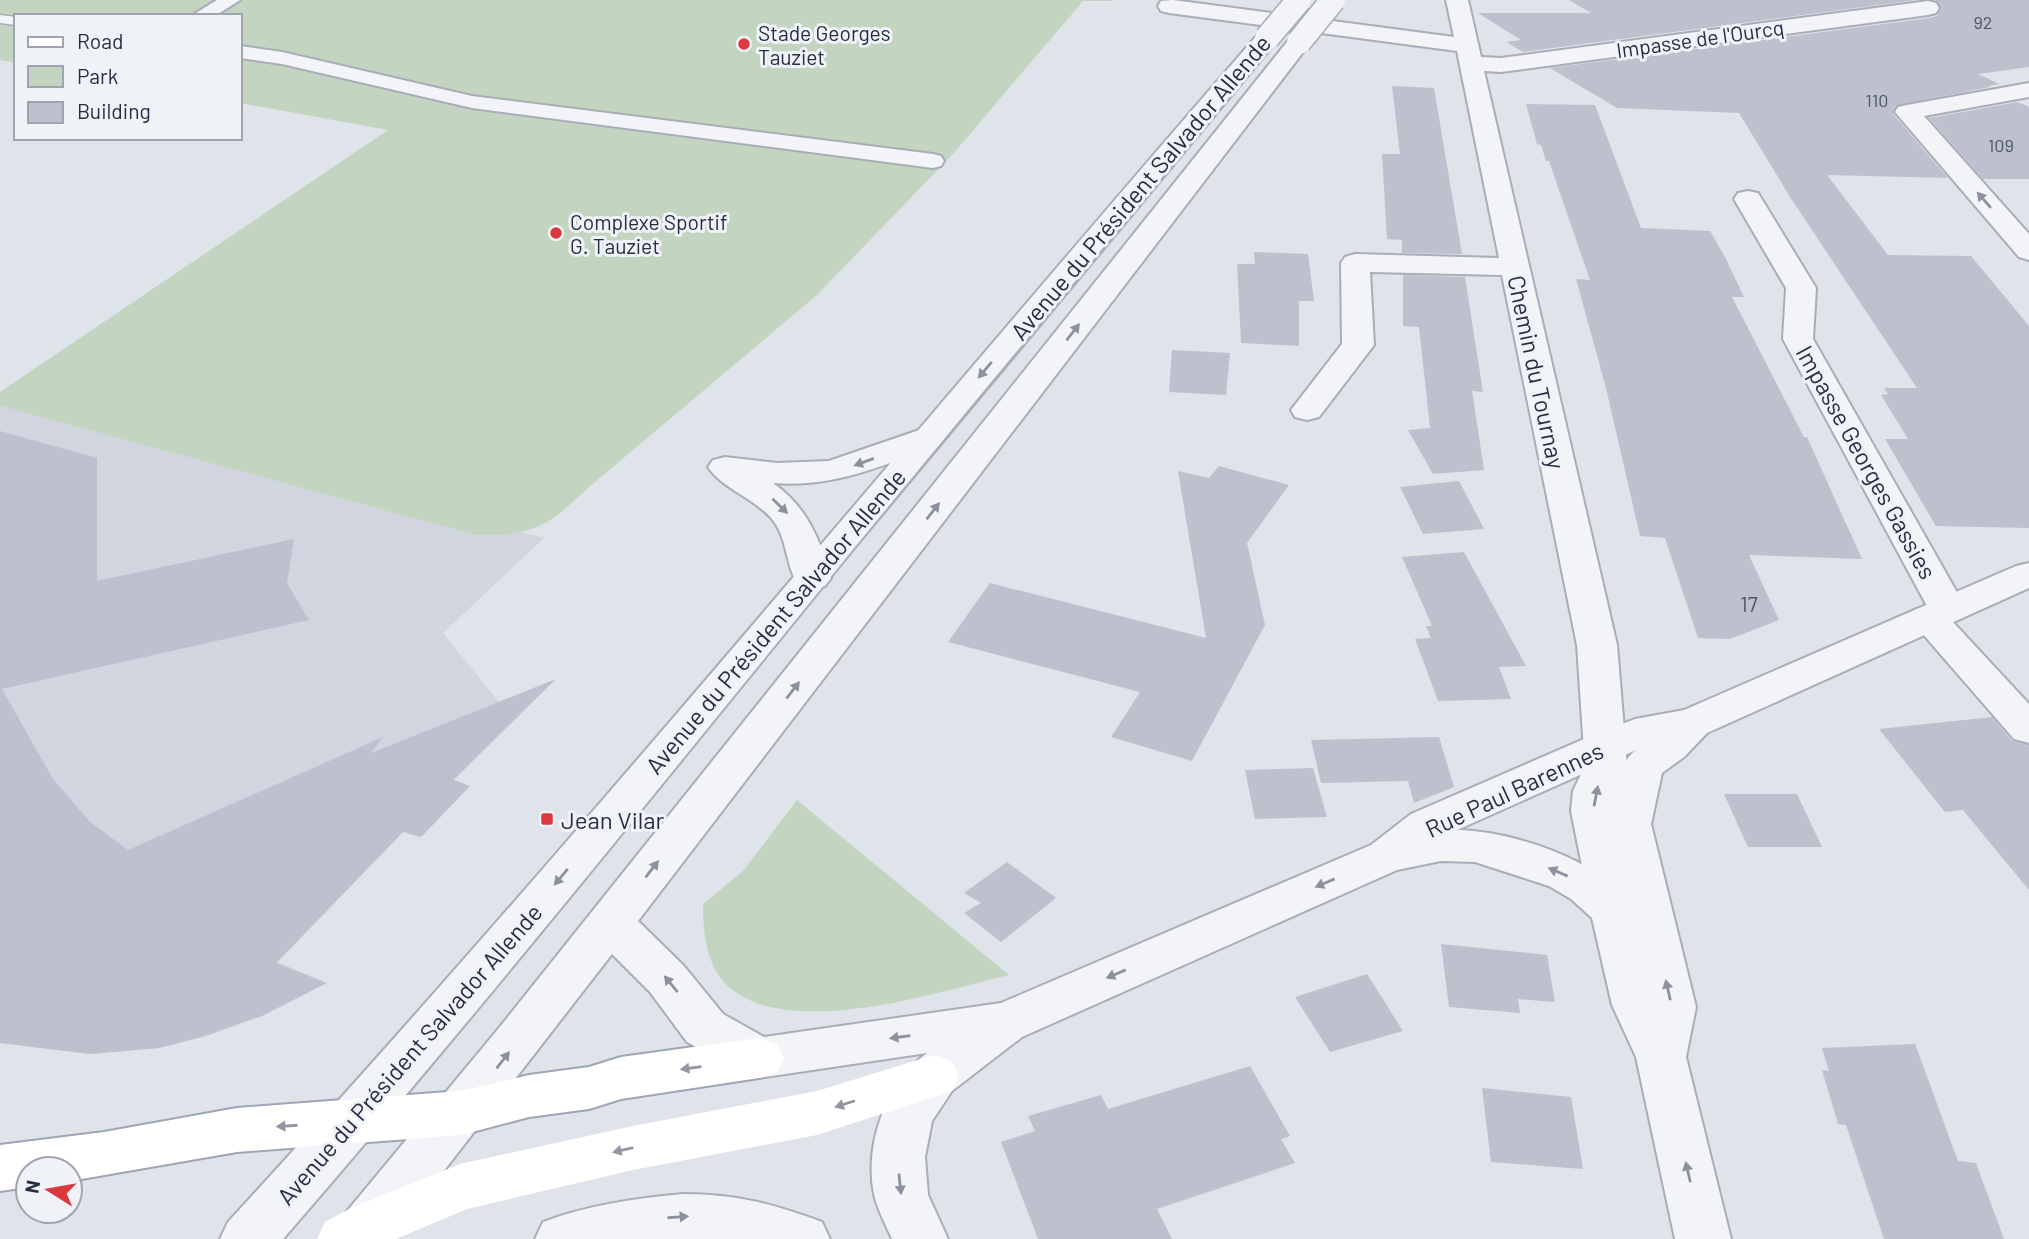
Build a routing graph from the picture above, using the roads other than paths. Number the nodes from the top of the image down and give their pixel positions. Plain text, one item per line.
1 (231, 0) edge
2 (1299, 0) edge
3 (1333, 0) edge
4 (1457, 0) edge
5 (1169, 6) dead end
6 (1928, 8) dead end
7 (204, 14) edge
8 (1283, 40) junction
9 (242, 51) edge
10 (1469, 55) junction
11 (2029, 90) edge
12 (933, 162) dead end
13 (1748, 199) dead end
14 (2029, 251) edge
15 (1514, 267) junction
16 (1307, 410) dead end
17 (928, 437) junction
18 (2029, 574) edge
19 (812, 578) junction
20 (1938, 614) junction
21 (1692, 723) junction
22 (2029, 729) edge
23 (1606, 746) junction
24 (1387, 856) junction
25 (1614, 911) junction
26 (610, 923) junction
27 (1007, 1022) junction
28 (1661, 1057) junction
29 (759, 1058) junction
30 (934, 1076) junction
31 (461, 1113) junction
32 (355, 1122) junction
33 (0, 1168) edge
34 (358, 1234) edge
35 (248, 1239) edge
36 (563, 1239) edge
37 (802, 1239) edge
38 (920, 1239) edge
39 (1703, 1239) edge

1 - 7 street
2 - 8 street, Avenue du Président Salvador Allende, bridge
3 - 8 street, Avenue du Président Salvador Allende, bridge
4 - 10 street, Chemin du Tournay
5 - 10 street, Impasse de l'Ourcq
6 - 10 street, Impasse de l'Ourcq
8 -> 17 street, Avenue du Président Salvador Allende
26 -> 8 street, Avenue du Président Salvador Allende
9 - 12 street
10 - 15 street, Chemin du Tournay
14 -> 11 street
13 - 20 street, Impasse Georges Gassies
15 - 16 street
15 - 23 street, Chemin du Tournay
17 - 19 street, Avenue du Président Salvador Allende
17 -> 19 street
18 - 20 street, Rue Paul Barennes
19 -> 32 street, Avenue du Président Salvador Allende
20 - 21 street, Rue Paul Barennes
20 - 22 street, Impasse Georges Gassies
21 - 23 street, Rue Paul Barennes
28 -> 21 street
23 - 24 street, Rue Paul Barennes
25 -> 23 street, Chemin du Tournay
25 -> 24 street
24 -> 27 street, Rue Paul Barennes
25 - 28 street, Chemin du Tournay
29 -> 26 street
31 -> 26 street, Avenue du Président Salvador Allende
27 -> 29 street, Rue Paul Barennes
27 - 30 street, Rue Paul Barennes
39 -> 28 street
29 -> 31 main road
30 -> 34 main road
30 -> 38 street, Rue Paul Barennes
31 - 32 main road
31 - 34 street, Avenue du Président Salvador Allende
32 -> 33 main road
32 - 35 street, Avenue du Président Salvador Allende
36 -> 37 street

